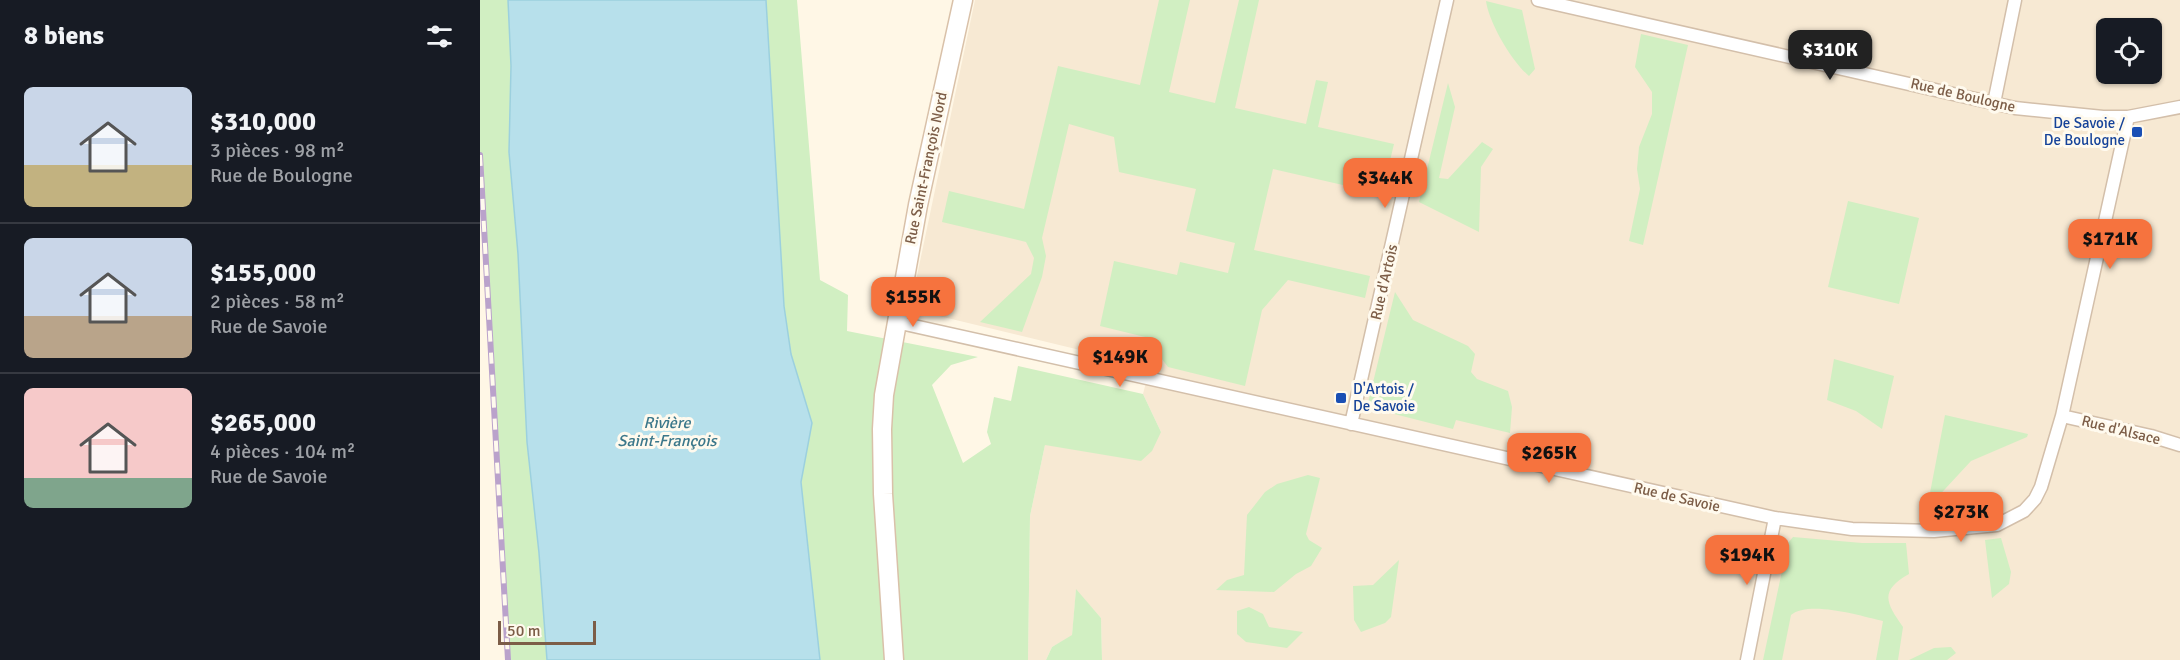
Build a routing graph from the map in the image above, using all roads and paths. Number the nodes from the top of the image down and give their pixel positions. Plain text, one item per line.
1 (963, 0) edge
2 (1447, 0) edge
3 (1538, 0) edge
4 (2015, 0) edge
5 (1994, 103) junction
6 (2180, 107) edge
7 (2128, 117) junction
8 (896, 322) junction
9 (2062, 416) junction
10 (1352, 424) junction
11 (2180, 445) edge
12 (1775, 518) junction
13 (894, 660) edge
14 (1747, 660) edge

1 - 8 street, Rue Saint-François Nord
2 - 10 street, Rue d'Artois
3 - 5 street, Rue de Boulogne
4 - 5 street
5 - 7 street, Rue de Boulogne
6 - 7 street, Rue de Boulogne
7 - 9 street, Rue de Savoie
8 - 10 street, Rue de Savoie
8 - 13 street, Rue Saint-François Nord
9 - 11 street, Rue d'Alsace
9 - 12 street, Rue de Savoie
10 - 12 street, Rue de Savoie
12 - 14 street

